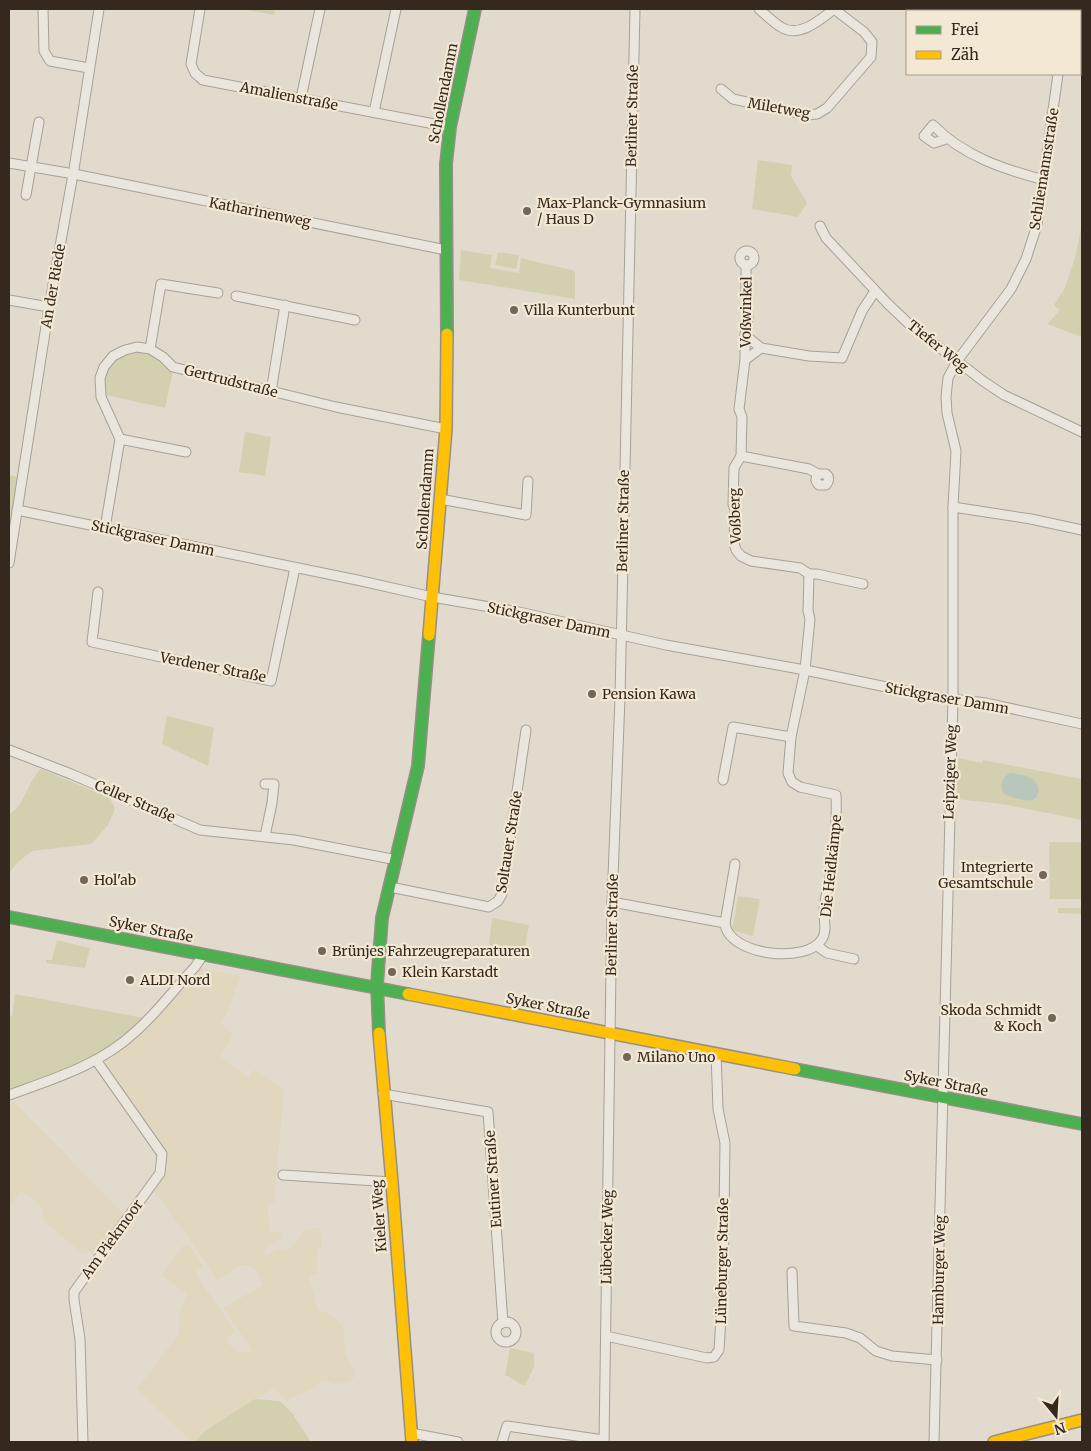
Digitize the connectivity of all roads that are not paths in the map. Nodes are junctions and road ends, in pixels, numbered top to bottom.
1 (44, 9) edge
2 (99, 9) edge
3 (200, 9) edge
4 (320, 9) edge
5 (396, 9) edge
6 (475, 9) edge
7 (635, 9) edge
8 (760, 9) edge
9 (834, 9) edge
10 (89, 68) junction
11 (1058, 75) edge
12 (721, 89) dead end
13 (301, 98) junction
14 (374, 112) junction
15 (38, 122) dead end
16 (450, 127) junction
17 (946, 139) dead end
18 (9, 163) edge
19 (32, 167) junction
20 (74, 174) junction
21 (1044, 180) junction
22 (26, 195) dead end
23 (820, 226) dead end
24 (446, 250) junction
25 (746, 265) dead end
26 (875, 291) junction
27 (218, 293) dead end
28 (236, 296) dead end
29 (9, 300) edge
30 (285, 305) junction
31 (49, 307) junction
32 (356, 320) dead end
33 (745, 335) junction
34 (761, 348) junction
35 (150, 349) junction
36 (745, 360) junction
37 (957, 361) junction
38 (271, 392) junction
39 (446, 429) junction
40 (1082, 432) edge
41 (120, 439) junction
42 (186, 452) dead end
43 (741, 456) junction
44 (818, 474) dead end
45 (528, 481) dead end
46 (440, 499) junction
47 (953, 507) junction
48 (17, 510) junction
49 (105, 528) junction
50 (1082, 530) edge
51 (9, 563) edge
52 (295, 568) junction
53 (809, 574) junction
54 (863, 584) dead end
55 (98, 592) dead end
56 (432, 598) junction
57 (621, 636) junction
58 (805, 670) junction
59 (953, 698) junction
60 (1082, 724) edge
61 (526, 730) dead end
62 (792, 737) junction
63 (9, 750) edge
64 (723, 780) dead end
65 (265, 784) dead end
66 (265, 836) junction
67 (397, 860) junction
68 (735, 864) dead end
69 (390, 887) junction
70 (612, 902) junction
71 (9, 917) edge
72 (725, 923) junction
73 (817, 946) junction
74 (203, 955) junction
75 (854, 958) dead end
76 (376, 988) junction
77 (609, 1032) junction
78 (716, 1053) junction
79 (96, 1060) junction
80 (383, 1094) junction
81 (9, 1095) edge
82 (943, 1097) junction
83 (1082, 1124) edge
84 (282, 1175) dead end
85 (392, 1182) junction
86 (792, 1272) dead end
87 (503, 1323) dead end
88 (606, 1336) junction
89 (937, 1360) junction
90 (1082, 1420) edge
91 (411, 1438) edge
92 (604, 1441) edge
93 (83, 1442) edge
94 (458, 1442) edge
95 (502, 1442) edge
96 (934, 1442) edge
97 (994, 1442) edge

1 - 10 street
2 - 10 street, An der Riede
3 - 13 street, Amalienstraße
4 - 13 street
5 - 14 street
6 - 16 street, Schollendamm
7 - 57 street, Berliner Straße
8 - 9 street
9 - 12 street, Miletweg
10 - 20 street, An der Riede
11 - 21 street, Schliemannstraße
13 - 14 street, Amalienstraße
14 - 16 street, Amalienstraße
15 - 19 street
16 - 24 street, Schollendamm
17 - 21 street
18 - 19 street, Katharinenweg
19 - 20 street, Katharinenweg
19 - 22 street
20 - 24 street, Katharinenweg
20 - 31 street, An der Riede
21 - 37 street, Schliemannstraße
23 - 26 street, Tiefer Weg
24 - 39 street, Schollendamm
25 - 33 street, Voßwinkel
26 - 34 street
26 - 37 street, Tiefer Weg
27 - 35 street
28 - 30 street
29 - 31 street
30 - 32 street
30 - 38 street
31 - 48 street, An der Riede
33 - 34 street
33 - 36 street, Voßwinkel
34 - 36 street
35 - 38 street, Gertrudstraße
35 - 41 street
36 - 43 street, Voßberg
37 - 40 street, Tiefer Weg
37 - 47 street, Leipziger Weg
38 - 39 street, Gertrudstraße
39 - 46 street, Schollendamm
41 - 42 street
41 - 49 street
43 - 44 street
43 - 53 street, Voßberg
45 - 46 street
46 - 56 street, Schollendamm
47 - 50 street
47 - 59 street, Leipziger Weg
48 - 49 street, Stickgraser Damm
48 - 51 street, An der Riede
49 - 52 street, Stickgraser Damm
52 - 55 street, Verdener Straße
52 - 56 street, Stickgraser Damm
53 - 54 street
53 - 58 street
56 - 57 street, Stickgraser Damm
56 - 67 street, Schollendamm
57 - 58 street, Stickgraser Damm
57 - 70 street, Berliner Straße
58 - 59 street, Stickgraser Damm
58 - 62 street, Die Heidkämpe
59 - 60 street, Stickgraser Damm
59 - 82 street, Leipziger Weg
61 - 69 street, Soltauer Straße
62 - 64 street
62 - 73 street, Die Heidkämpe
63 - 66 street, Celler Straße
65 - 66 street
66 - 67 street, Celler Straße
67 - 69 street, Schollendamm
68 - 72 street
69 - 76 street, Schollendamm
70 - 72 street
70 - 77 street, Berliner Straße
71 - 74 street, Syker Straße
72 - 73 street
73 - 75 street
74 - 76 street, Syker Straße
74 - 79 street
76 - 77 street, Syker Straße
76 - 80 street, Kieler Weg
77 - 78 street, Syker Straße
77 - 88 street, Lübecker Weg
78 - 82 street, Syker Straße
78 - 88 street, Lüneburger Straße
79 - 81 street
79 - 93 street, Am Piekmoor
80 - 85 street, Kieler Weg
80 - 87 street, Eutiner Straße
82 - 83 street, Syker Straße
82 - 89 street, Hamburger Weg
84 - 85 street
85 - 91 street, Kieler Weg
86 - 89 street
88 - 92 street, Lübecker Weg
89 - 96 street, Hamburger Weg
90 - 97 street
91 - 94 street
92 - 95 street

